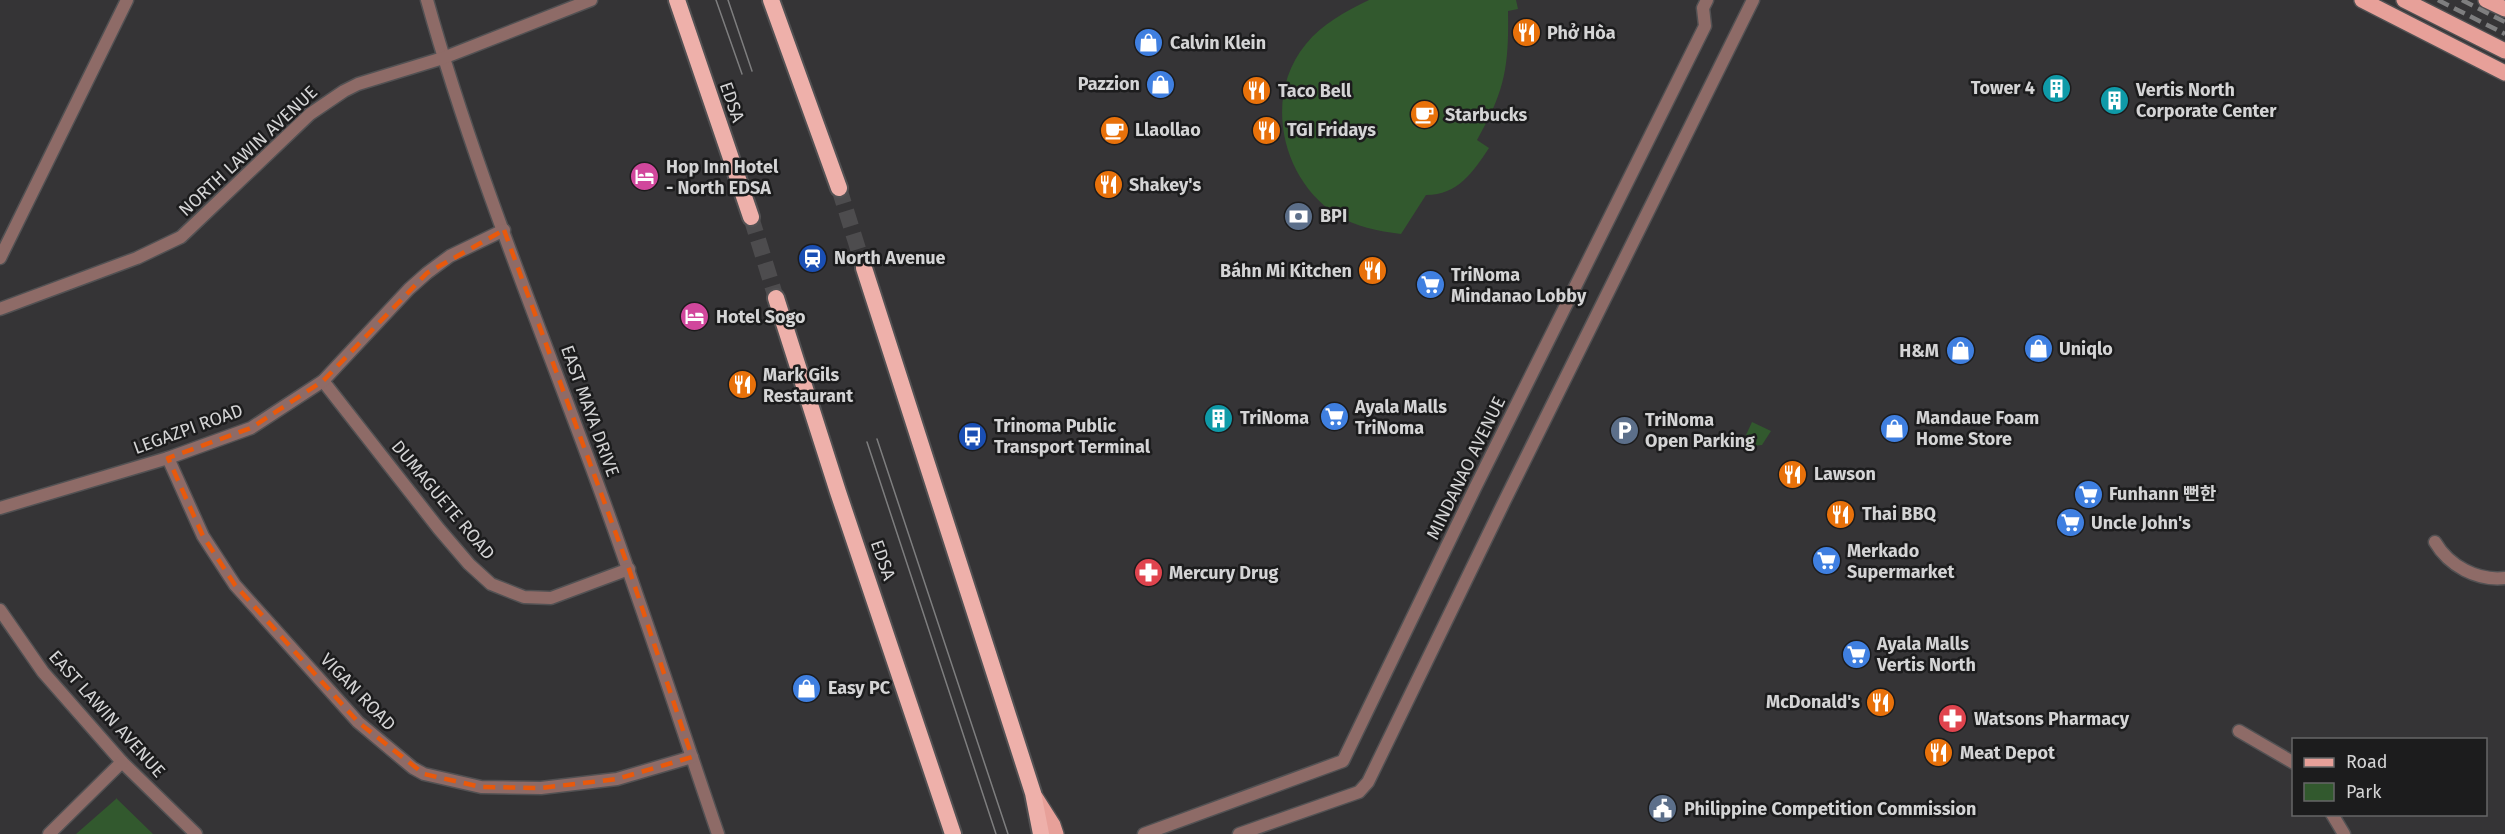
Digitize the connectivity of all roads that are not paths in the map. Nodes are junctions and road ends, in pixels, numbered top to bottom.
1 (127, 0) edge
2 (427, 0) edge
3 (591, 0) edge
4 (677, 0) edge
5 (771, 0) edge
6 (1707, 0) edge
7 (1754, 0) edge
8 (2404, 0) edge
9 (2486, 0) edge
10 (2366, 1) edge
11 (2505, 9) edge
12 (2433, 15) junction
13 (2392, 16) junction
14 (2505, 51) edge
15 (443, 58) junction
16 (2505, 73) edge
17 (839, 188) tunnel mouth
18 (751, 218) tunnel mouth
19 (504, 230) junction
20 (0, 258) edge
21 (864, 268) tunnel mouth
22 (776, 298) tunnel mouth
23 (0, 309) edge
24 (323, 381) junction
25 (168, 458) junction
26 (0, 508) edge
27 (2435, 542) dead end
28 (630, 569) junction
29 (2505, 578) edge
30 (0, 610) edge
31 (2240, 731) dead end
32 (692, 757) junction
33 (122, 762) junction
34 (2292, 762) edge
35 (1033, 793) junction
36 (2333, 816) edge
37 (49, 834) edge
38 (196, 834) edge
39 (718, 834) edge
40 (953, 834) edge
41 (1041, 834) edge
42 (1056, 834) edge
43 (1144, 834) edge
44 (1239, 834) edge
45 (2344, 834) edge

1 - 20 street
2 - 15 street, EAST MAYA DRIVE
3 - 15 street, NORTH LAWIN AVENUE
4 - 18 highway, EDSA
5 - 17 highway
6 - 43 street, MINDANAO AVENUE
7 - 44 street
8 - 12 main road
9 - 11 main road
10 - 13 main road
12 - 13 main road
12 - 14 main road
13 - 16 main road
15 - 19 street, EAST MAYA DRIVE
15 - 23 street, NORTH LAWIN AVENUE
19 - 24 street, LEGAZPI ROAD
19 - 28 street, EAST MAYA DRIVE
21 - 35 highway
22 - 40 highway, EDSA
24 - 25 street, LEGAZPI ROAD
24 - 28 street, DUMAGUETE ROAD
25 - 26 street, LEGAZPI ROAD
25 - 32 street, VIGAN ROAD
27 - 29 street
28 - 32 street, EAST MAYA DRIVE
30 - 33 street, EAST LAWIN AVENUE
31 - 34 street
32 - 39 street, EAST MAYA DRIVE
33 - 37 street
33 - 38 street, EAST LAWIN AVENUE
35 - 41 highway
35 - 42 main road
36 - 45 street

